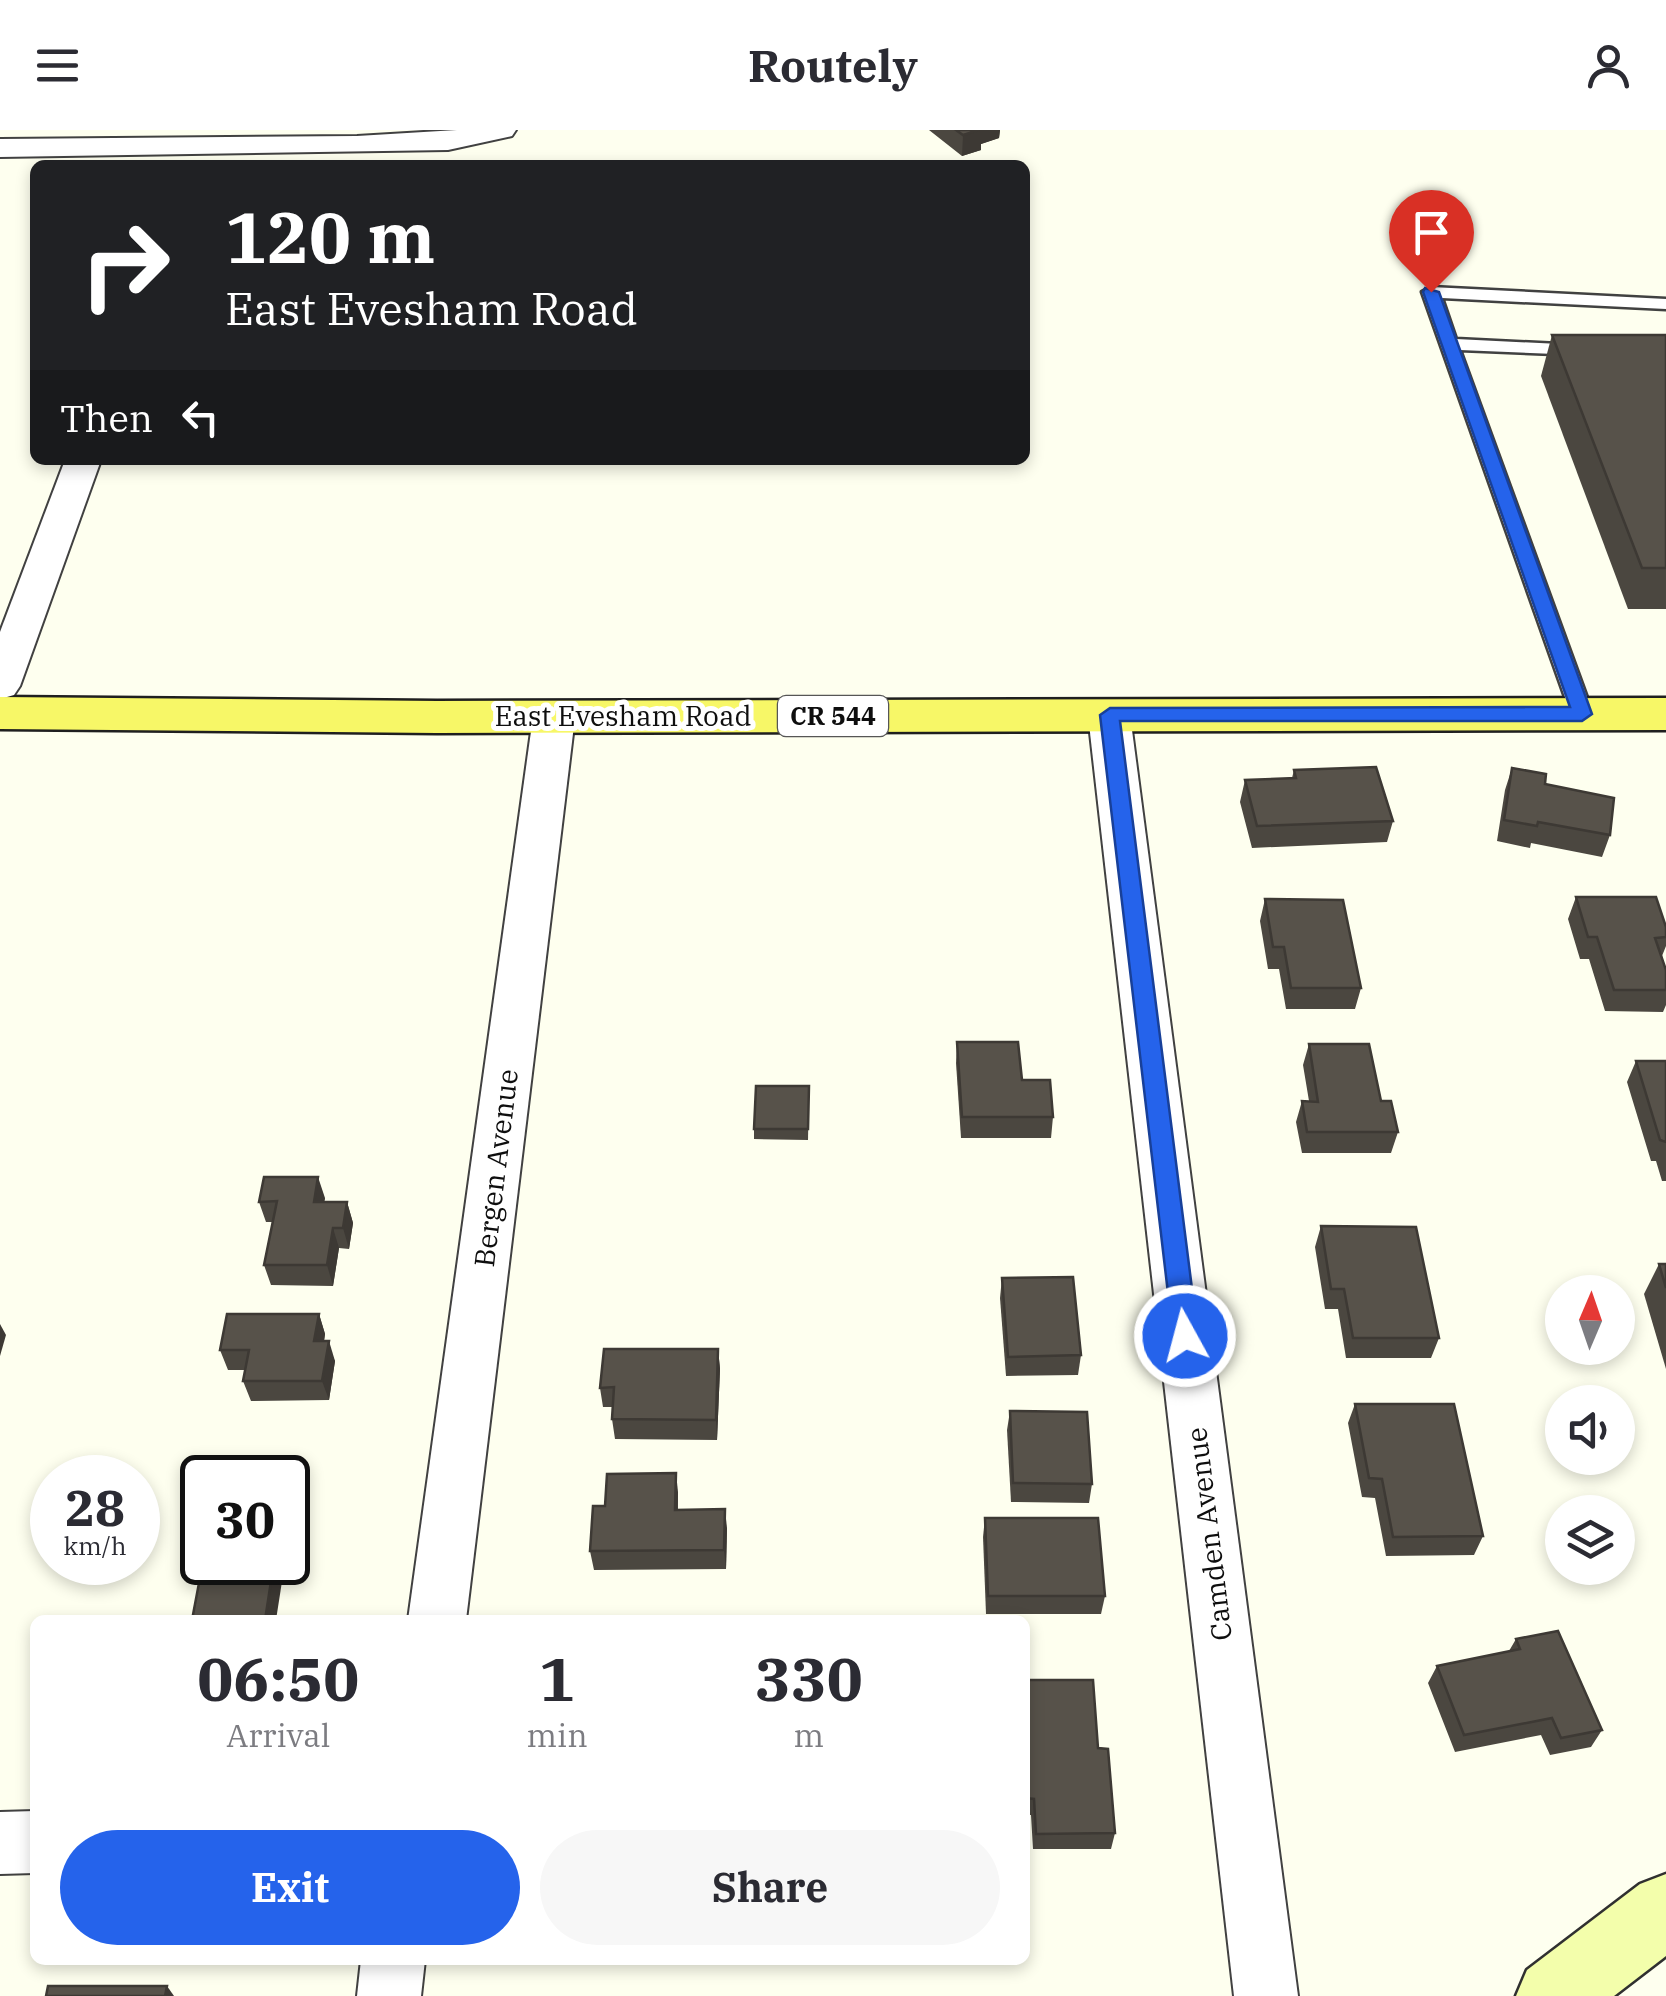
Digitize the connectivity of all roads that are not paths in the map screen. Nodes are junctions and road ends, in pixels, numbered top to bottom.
1 (501, 130) edge
2 (198, 147) edge
3 (0, 148) edge
4 (1666, 304) edge
5 (1449, 344) junction
6 (1607, 351) edge
7 (81, 465) edge
8 (0, 686) edge
9 (0, 713) edge
10 (1582, 714) junction
11 (1666, 714) edge
12 (1110, 715) junction
13 (554, 716) junction
14 (438, 1615) edge
15 (30, 1842) edge
16 (0, 1843) edge
17 (1666, 1910) edge
18 (392, 1965) edge
19 (389, 1996) edge
20 (1266, 1996) edge
21 (1553, 1996) edge

1 - 2 street
2 - 3 street
4 - 5 lane
5 - 6 lane
5 - 10 lane
7 - 8 street
9 - 13 main road, East Evesham Road / CR 544
10 - 11 main road, East Evesham Road / CR 544
10 - 12 main road, East Evesham Road / CR 544
12 - 13 main road, East Evesham Road / CR 544
12 - 20 street, Camden Avenue
13 - 14 street, Bergen Avenue
15 - 16 street
17 - 21 main road
18 - 19 street

